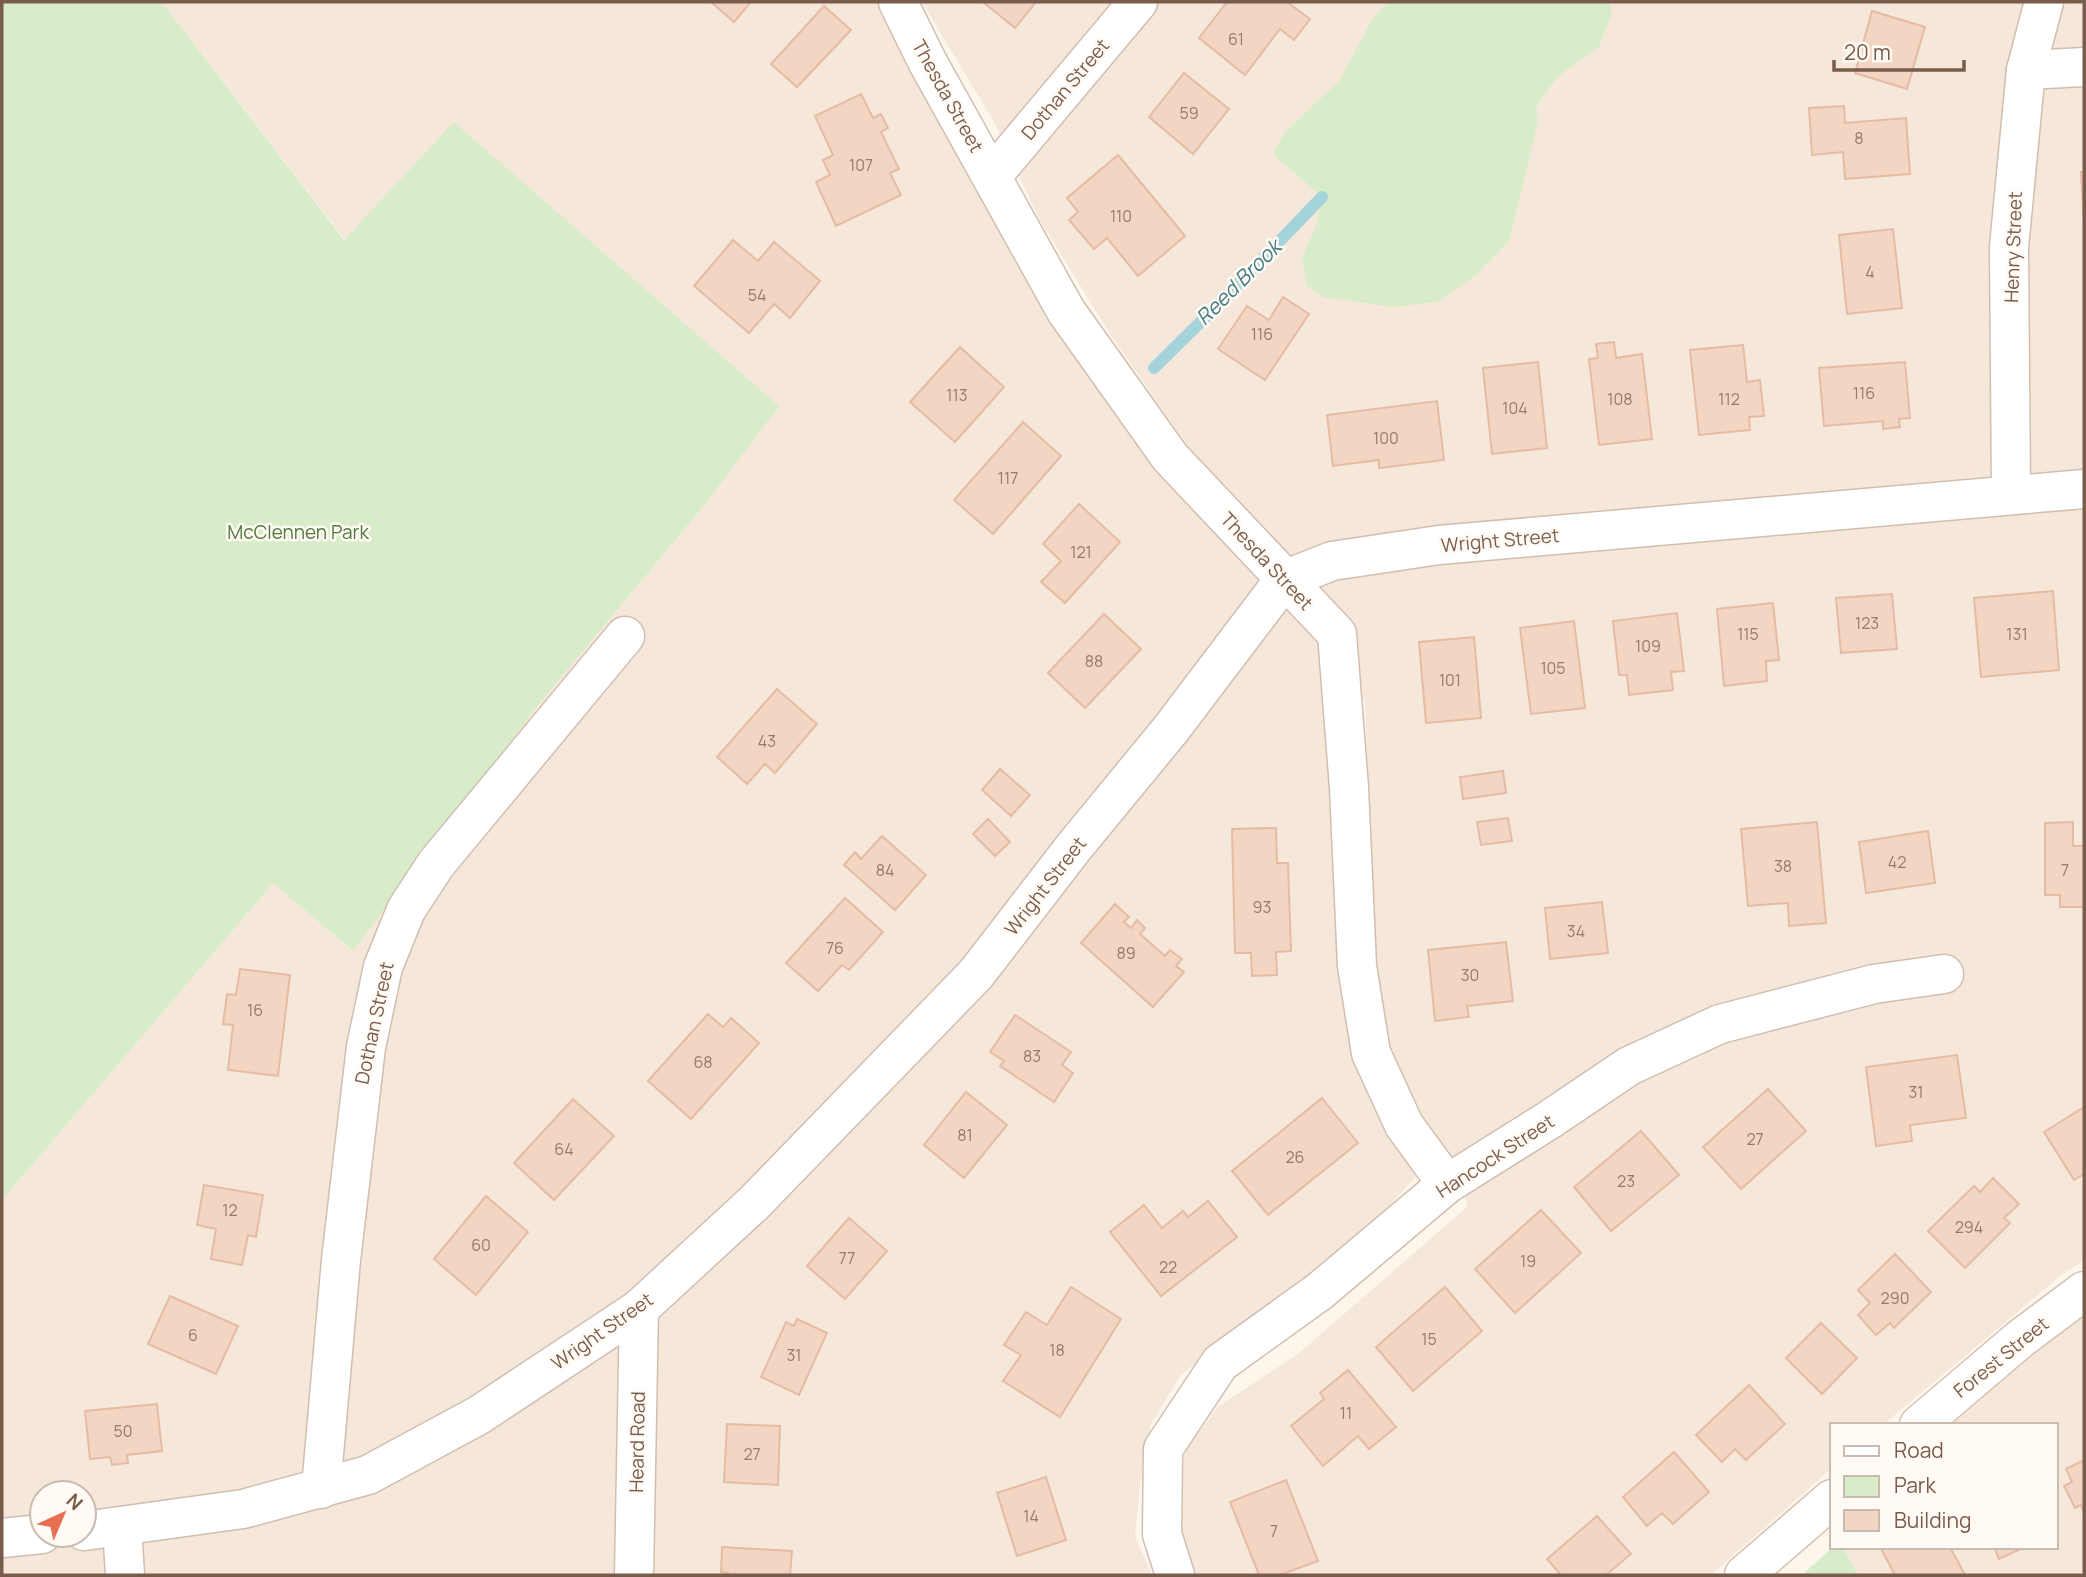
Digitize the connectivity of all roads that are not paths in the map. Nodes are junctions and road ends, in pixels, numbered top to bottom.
1 (898, 2) edge
2 (1138, 2) edge
3 (2044, 2) edge
4 (2084, 67) edge
5 (2026, 70) junction
6 (992, 176) junction
7 (2084, 489) edge
8 (2011, 495) junction
9 (1284, 580) junction
10 (625, 636) dead end
11 (1944, 974) dead end
12 (1447, 1184) junction
13 (2084, 1291) edge
14 (639, 1308) junction
15 (1921, 1423) edge
16 (321, 1489) junction
17 (1830, 1501) edge
18 (122, 1527) junction
19 (98, 1530) edge
20 (28, 1535) edge
21 (2, 1538) edge
22 (125, 1575) edge
23 (634, 1575) edge
24 (1174, 1575) edge
25 (1744, 1575) edge

1 - 6 street, Thesda Street
2 - 6 street, Dothan Street
3 - 5 street, Henry Street
4 - 5 street
5 - 8 street, Henry Street
6 - 9 street, Thesda Street
7 - 8 street, Wright Street
8 - 9 street, Wright Street
9 - 12 street, Thesda Street
9 - 14 street, Wright Street
10 - 16 street, Dothan Street
11 - 12 street, Hancock Street
12 - 24 street, Hancock Street
13 - 15 street, Forest Street
14 - 16 street, Wright Street
14 - 23 street, Heard Road
16 - 18 street, Wright Street
17 - 25 street
18 - 19 street, Wright Street
18 - 22 street
20 - 21 street

